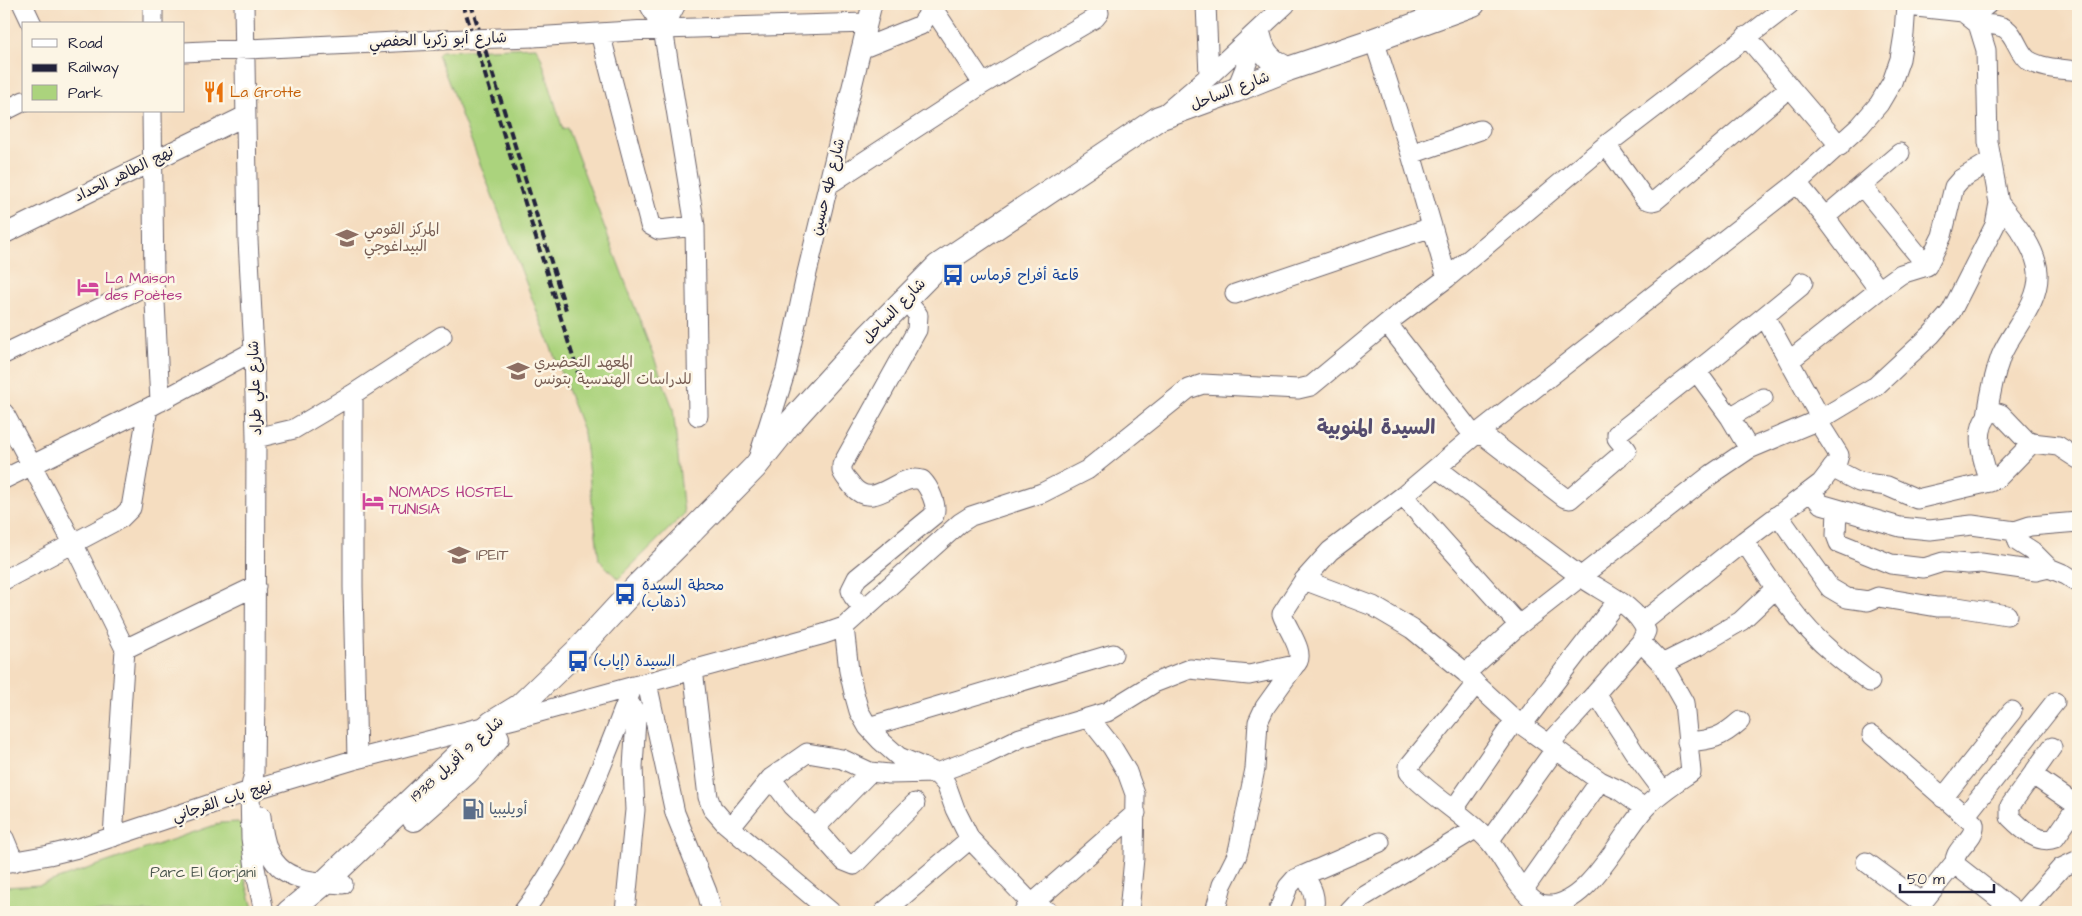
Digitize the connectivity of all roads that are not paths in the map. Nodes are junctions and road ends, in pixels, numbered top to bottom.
1 (153, 4) edge
2 (244, 4) edge
3 (649, 4) edge
4 (676, 4) edge
5 (872, 4) edge
6 (930, 4) edge
7 (1097, 4) edge
8 (1206, 4) edge
9 (1286, 4) edge
10 (1474, 4) edge
11 (1988, 4) edge
12 (22, 5) edge
13 (1787, 5) edge
14 (1906, 5) edge
15 (1975, 20) junction
16 (31, 22) edge
17 (153, 22) edge
18 (867, 23) junction
19 (664, 29) junction
20 (1261, 30) junction
21 (600, 33) junction
22 (1746, 36) junction
23 (1374, 40) junction
24 (245, 49) junction
25 (861, 49) junction
26 (185, 52) edge
27 (1288, 69) junction
28 (2078, 71) edge
29 (1209, 76) junction
30 (983, 84) junction
31 (1790, 87) junction
32 (1236, 90) junction
33 (22, 102) edge
34 (4, 111) edge
35 (152, 112) edge
36 (246, 116) junction
37 (1159, 118) junction
38 (1480, 130) dead end
39 (1606, 145) junction
40 (1840, 146) junction
41 (1900, 153) dead end
42 (1411, 154) junction
43 (151, 160) junction
44 (1991, 161) junction
45 (1797, 183) junction
46 (828, 185) junction
47 (1862, 186) junction
48 (1999, 203) junction
49 (1825, 216) junction
50 (695, 226) junction
51 (1432, 227) junction
52 (4, 234) edge
53 (1927, 266) junction
54 (1447, 278) junction
55 (154, 282) junction
56 (1803, 282) dead end
57 (1879, 290) junction
58 (1235, 294) dead end
59 (904, 298) junction
60 (1765, 317) junction
61 (1388, 323) junction
62 (442, 336) dead end
63 (254, 351) junction
64 (4, 354) edge
65 (1789, 361) junction
66 (786, 370) junction
67 (1697, 372) junction
68 (353, 394) junction
69 (1763, 398) dead end
70 (154, 405) junction
71 (4, 413) edge
72 (698, 416) dead end
73 (1987, 416) junction
74 (1730, 417) junction
75 (1819, 420) junction
76 (790, 423) junction
77 (1477, 434) junction
78 (256, 438) junction
79 (2032, 443) junction
80 (1749, 449) junction
81 (2078, 459) edge
82 (30, 466) junction
83 (755, 467) junction
84 (1437, 468) junction
85 (1832, 468) junction
86 (4, 479) edge
87 (1990, 482) junction
88 (1810, 492) junction
89 (1403, 496) junction
90 (1837, 509) junction
91 (1778, 515) junction
92 (2078, 522) edge
93 (2015, 531) junction
94 (1744, 541) junction
95 (73, 543) junction
96 (2049, 568) junction
97 (1580, 576) junction
98 (4, 580) edge
99 (1304, 580) junction
100 (2077, 582) dead end
101 (256, 586) junction
102 (1776, 588) junction
103 (1618, 600) junction
104 (863, 609) junction
105 (2007, 615) dead end
106 (1643, 622) junction
107 (1519, 625) junction
108 (844, 627) junction
109 (1641, 642) junction
110 (125, 649) junction
111 (1113, 654) dead end
112 (1662, 664) junction
113 (1295, 665) junction
114 (693, 670) junction
115 (1471, 679) junction
116 (1870, 682) dead end
117 (636, 689) junction
118 (1596, 693) junction
119 (2055, 702) dead end
120 (2012, 710) dead end
121 (508, 716) junction
122 (1089, 718) junction
123 (1740, 721) dead end
124 (1518, 722) junction
125 (868, 726) junction
126 (1872, 735) dead end
127 (441, 738) junction
128 (1687, 742) junction
129 (1552, 746) junction
130 (2052, 747) dead end
131 (357, 759) junction
132 (460, 766) junction
133 (870, 772) junction
134 (936, 772) junction
135 (2033, 775) junction
136 (771, 778) junction
137 (1600, 781) junction
138 (254, 784) junction
139 (1663, 791) junction
140 (1943, 798) junction
141 (915, 803) dead end
142 (2078, 806) edge
143 (1644, 808) junction
144 (1454, 810) junction
145 (1136, 812) junction
146 (1966, 815) junction
147 (730, 827) junction
148 (814, 828) junction
149 (1475, 829) junction
150 (113, 837) junction
151 (4, 838) edge
152 (970, 839) junction
153 (1489, 841) junction
154 (1380, 842) dead end
155 (2078, 860) edge
156 (9, 862) edge
157 (1866, 862) dead end
158 (1954, 862) junction
159 (1304, 875) junction
160 (333, 883) junction
161 (1524, 889) junction
162 (1919, 908) edge
163 (1035, 910) edge
164 (264, 912) edge
165 (289, 912) edge
166 (312, 912) edge
167 (523, 912) edge
168 (625, 912) edge
169 (712, 912) edge
170 (831, 912) edge
171 (884, 912) edge
172 (1129, 912) edge
173 (1215, 912) edge
174 (1278, 912) edge
175 (1313, 912) edge
176 (1349, 912) edge
177 (2016, 912) edge
178 (2022, 912) edge

1 - 17 street
2 - 24 street, شارع علي طراد
3 - 19 street
4 - 19 street
5 - 18 street, شارع طه حسين
6 - 25 street
6 - 30 street
7 - 30 street
8 - 29 street
9 - 20 street
10 - 23 main road, شارع الساحل
11 - 15 street
12 - 16 street
13 - 22 street
14 - 15 street
14 - 40 street
15 - 28 street
15 - 44 street
18 - 19 street, شارع أبو زكريا الحفصي
18 - 25 street, شارع طه حسين
19 - 21 street, شارع أبو زكريا الحفصي
19 - 50 street
20 - 27 main road
20 - 29 street
20 - 32 street
21 - 24 street, شارع أبو زكريا الحفصي, bridge
21 - 50 street
22 - 31 street
22 - 39 street
23 - 27 main road, شارع الساحل
23 - 42 street
24 - 26 street, شارع أبو زكريا الحفصي
24 - 36 street, شارع علي طراد
25 - 46 street, شارع طه حسين
27 - 32 main road, شارع الساحل
29 - 37 street
30 - 46 street
31 - 39 street
31 - 40 street
32 - 37 main road, شارع الساحل
33 - 34 street
35 - 43 street
36 - 43 street, نهج الطاهر الحداد
36 - 63 street, شارع علي طراد
37 - 59 main road, شارع الساحل
38 - 42 street
39 - 54 street
40 - 45 street
41 - 47 street
42 - 51 street
43 - 52 street, نهج الطاهر الحداد
43 - 55 street
44 - 48 street
44 - 53 street
45 - 49 street
45 - 77 street
46 - 66 street, شارع طه حسين
47 - 49 street
47 - 53 street
48 - 73 street
48 - 75 street
49 - 57 street
50 - 72 street
51 - 54 street
51 - 58 street
53 - 57 street
54 - 61 street
55 - 64 street
55 - 70 street
56 - 60 street
57 - 65 street
59 - 76 main road, شارع الساحل
59 - 104 street
60 - 65 street
60 - 67 street
61 - 77 street
61 - 104 street
62 - 68 street
63 - 70 street
63 - 78 street, شارع علي طراد
65 - 75 street
66 - 76 street
66 - 83 street
67 - 74 street
67 - 77 street
68 - 78 street
68 - 131 street
69 - 74 street
70 - 82 street
70 - 95 street
71 - 82 street
73 - 79 street
73 - 87 street
74 - 80 street
75 - 80 street
75 - 85 street
76 - 83 main road, شارع الساحل
77 - 84 street
78 - 101 street, شارع علي طراد
79 - 81 street
79 - 87 street
80 - 97 street
82 - 86 street
82 - 95 street
83 - 121 main road, شارع الساحل, bridge
84 - 89 street
84 - 97 street
85 - 87 street
85 - 88 street
88 - 90 street
88 - 91 street
89 - 99 street
89 - 107 street
90 - 93 street
90 - 96 street
91 - 94 street
91 - 105 street
92 - 93 street
93 - 96 street
94 - 102 street
94 - 106 street
95 - 98 street
95 - 110 street
96 - 100 street
97 - 103 street
97 - 107 street
99 - 113 street
99 - 115 street
101 - 110 street
101 - 138 street, شارع علي طراد
102 - 112 street
102 - 116 street
103 - 106 street
103 - 124 street
104 - 108 street
106 - 109 street
107 - 115 street
108 - 114 street, نهج باب القرجاني
108 - 125 street
109 - 112 street
109 - 118 street
110 - 150 street
111 - 125 street
112 - 128 street
113 - 122 street
113 - 173 street
114 - 117 street, نهج باب القرجاني
114 - 147 street
115 - 124 street
115 - 144 street
117 - 121 street, نهج باب القرجاني
117 - 167 street
117 - 168 street
117 - 169 street
118 - 129 street
118 - 139 street
119 - 146 street
120 - 140 street
121 - 127 street, نهج باب القرجاني
121 - 132 main road, شارع 9 أفريل 1938
122 - 134 street
122 - 145 street
123 - 128 street
124 - 129 street
124 - 144 street
125 - 134 street
126 - 140 street
127 - 131 street, نهج باب القرجاني
127 - 132 street
128 - 139 street
129 - 137 street
129 - 153 street
130 - 135 street
131 - 138 street, نهج باب القرجاني
132 - 160 main road, شارع 9 أفريل 1938
133 - 134 street
133 - 136 street
133 - 148 street
134 - 152 street
135 - 142 street
135 - 142 street
136 - 147 street
136 - 148 street
137 - 143 street
137 - 161 street
138 - 150 street, نهج باب القرجاني
138 - 160 street, شارع علي طراد
138 - 164 street, شارع علي طراد
139 - 143 street
140 - 146 street
141 - 148 street
143 - 161 street
144 - 149 street
145 - 163 street
145 - 172 street
146 - 158 street
147 - 170 street
149 - 153 street
149 - 176 street
150 - 156 street, نهج باب القرجاني
151 - 156 street
152 - 163 street
152 - 171 street
153 - 161 street
154 - 159 street
155 - 178 street
157 - 162 street
158 - 162 street
158 - 177 street
159 - 174 street
159 - 175 street
160 - 165 main road, شارع 9 أفريل 1938
160 - 166 main road, شارع 9 أفريل 1938

